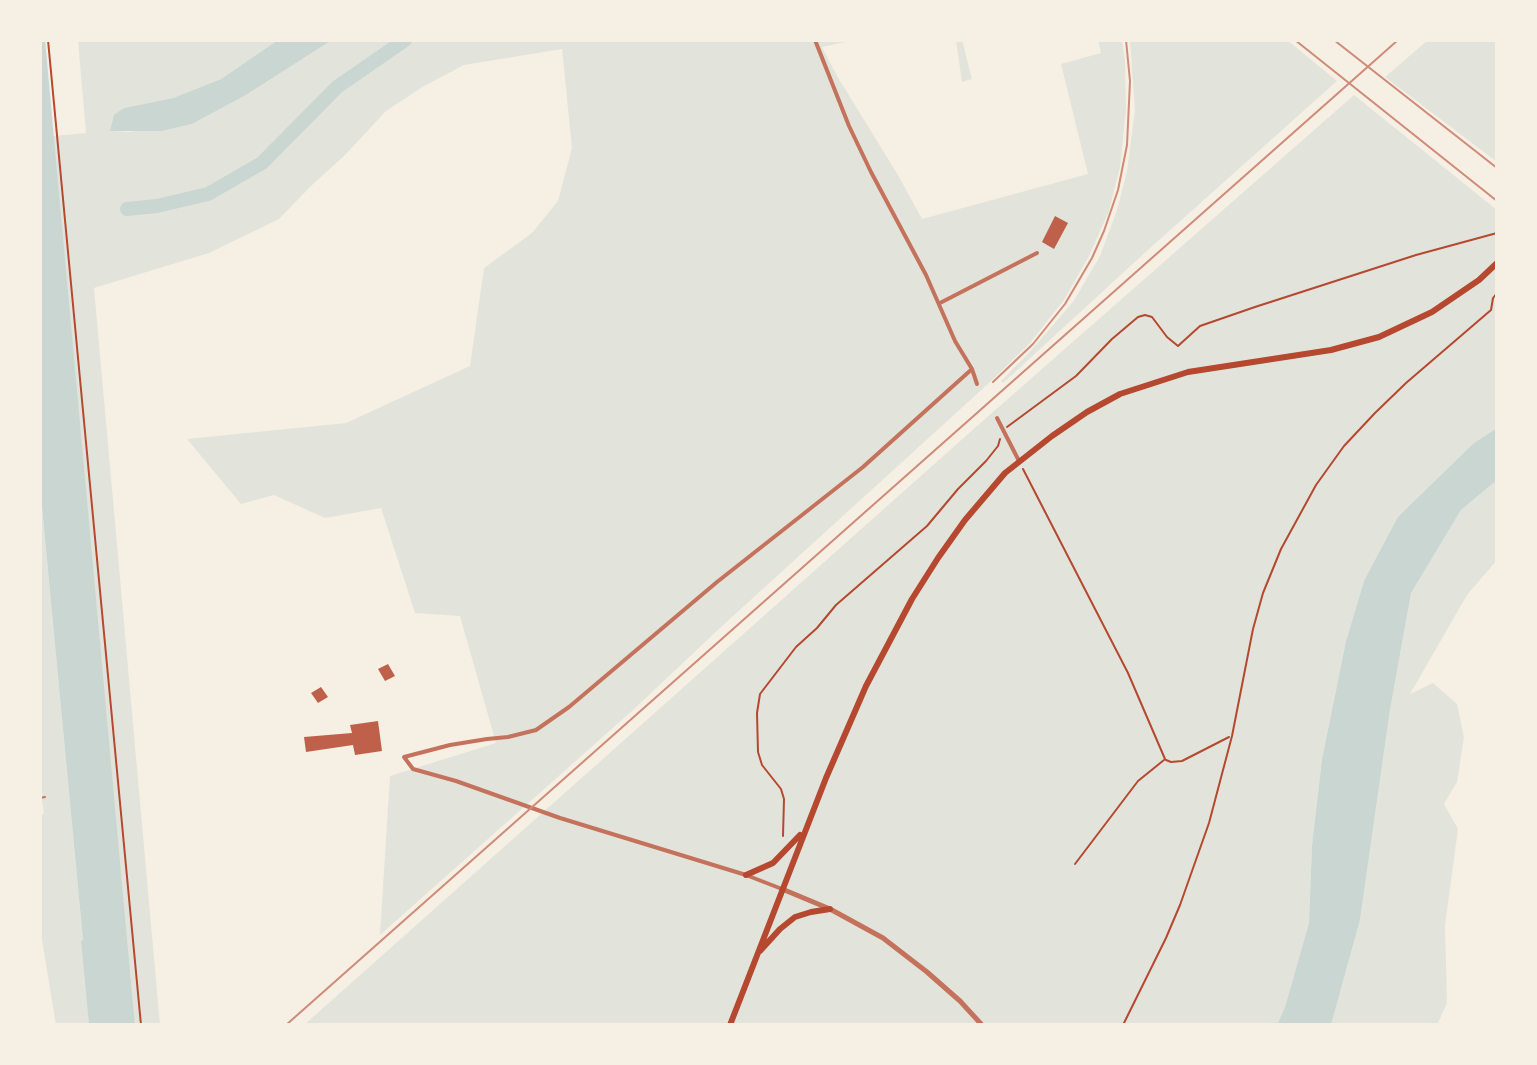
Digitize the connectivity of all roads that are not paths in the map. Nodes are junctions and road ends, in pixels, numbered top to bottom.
1 (815, 40) edge
2 (1037, 253) dead end
3 (1497, 263) edge
4 (940, 303) junction
5 (972, 369) junction
6 (977, 384) dead end
7 (997, 418) dead end
8 (1019, 461) junction
9 (45, 797) dead end
10 (40, 798) edge
11 (805, 830) junction
12 (746, 875) junction
13 (782, 889) junction
14 (830, 909) junction
15 (757, 954) junction
16 (730, 1025) edge
17 (982, 1025) edge

1 - 4 street
2 - 4 street
3 - 8 main road
4 - 5 street
5 - 6 street
5 - 12 street
7 - 8 street
8 - 11 main road
9 - 10 lane
11 - 12 main road
11 - 13 main road
12 - 13 street
13 - 14 street
13 - 15 main road
14 - 15 main road
14 - 17 street
15 - 16 main road

